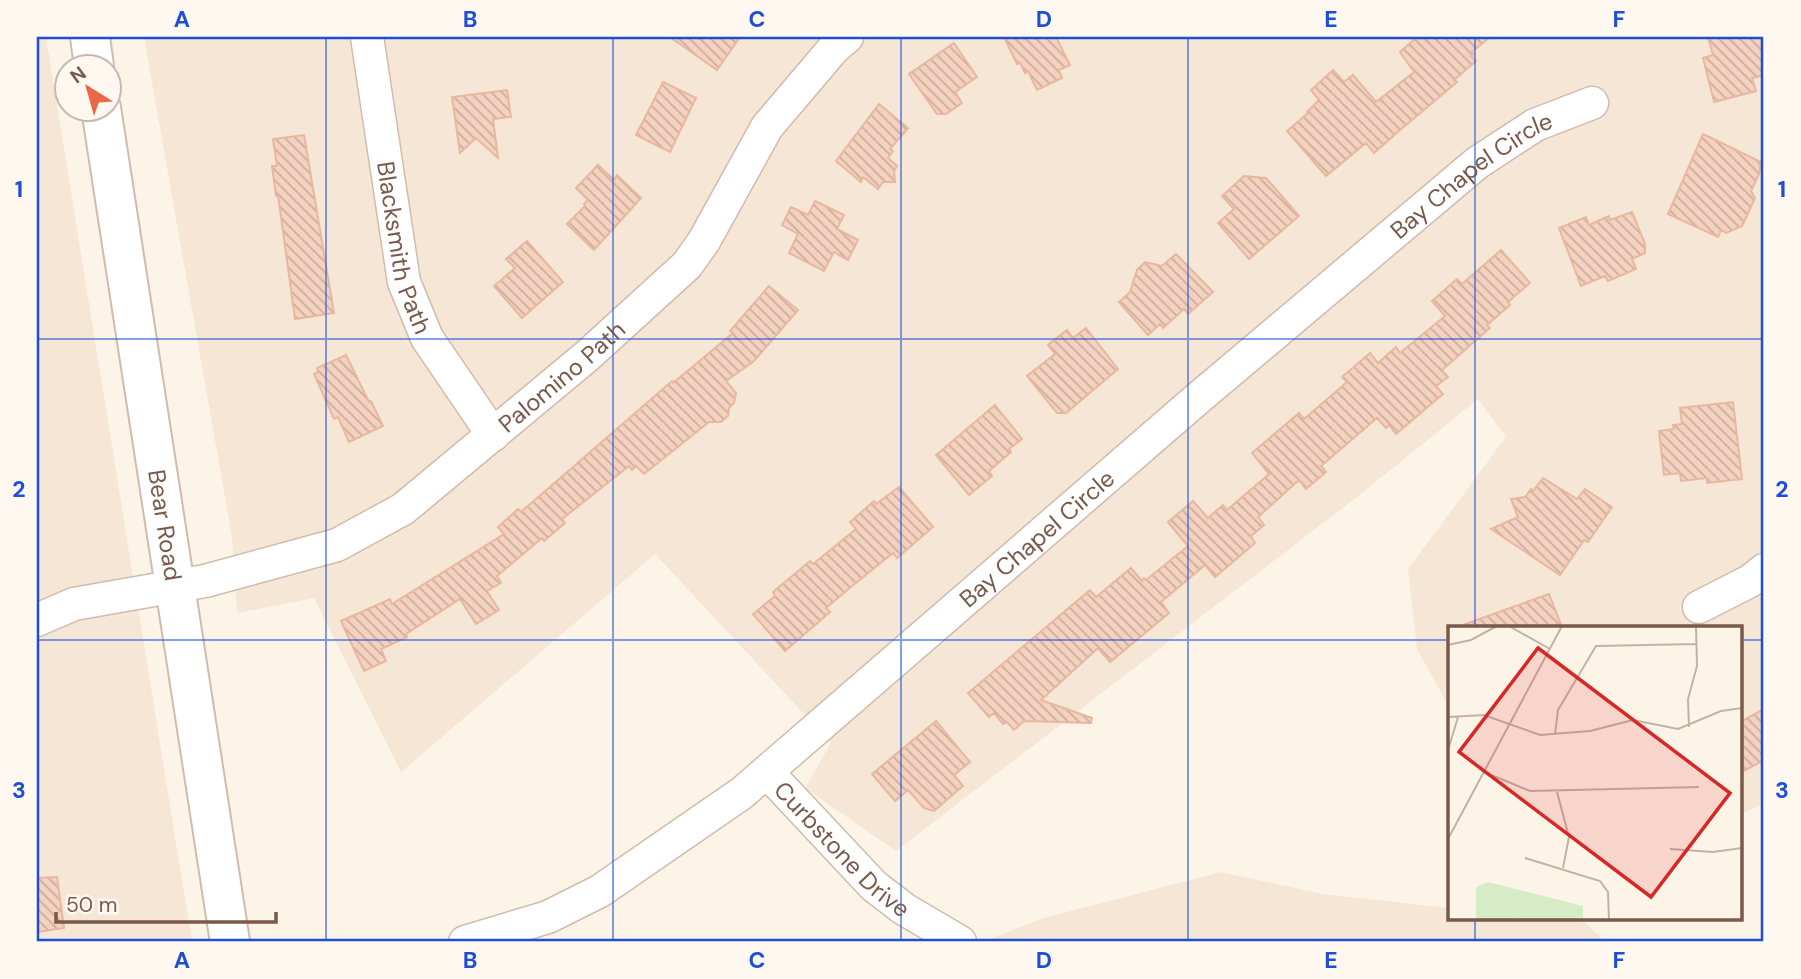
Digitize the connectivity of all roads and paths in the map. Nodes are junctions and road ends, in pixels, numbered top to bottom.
1 (367, 37) edge
2 (847, 37) edge
3 (1592, 103) dead end
4 (102, 122) edge
5 (493, 435) junction
6 (1764, 570) edge
7 (174, 587) junction
8 (1699, 607) dead end
9 (37, 620) edge
10 (766, 772) junction
11 (230, 942) edge
12 (465, 942) edge
13 (960, 942) edge

1 - 5 street, Blacksmith Path
2 - 5 street, Palomino Path
3 - 10 street, Bay Chapel Circle
4 - 7 street, Bear Road
5 - 7 street, Palomino Path
6 - 8 street
7 - 9 street, Palomino Path
7 - 11 street, Bear Road
10 - 12 street, Bay Chapel Circle
10 - 13 street, Curbstone Drive

